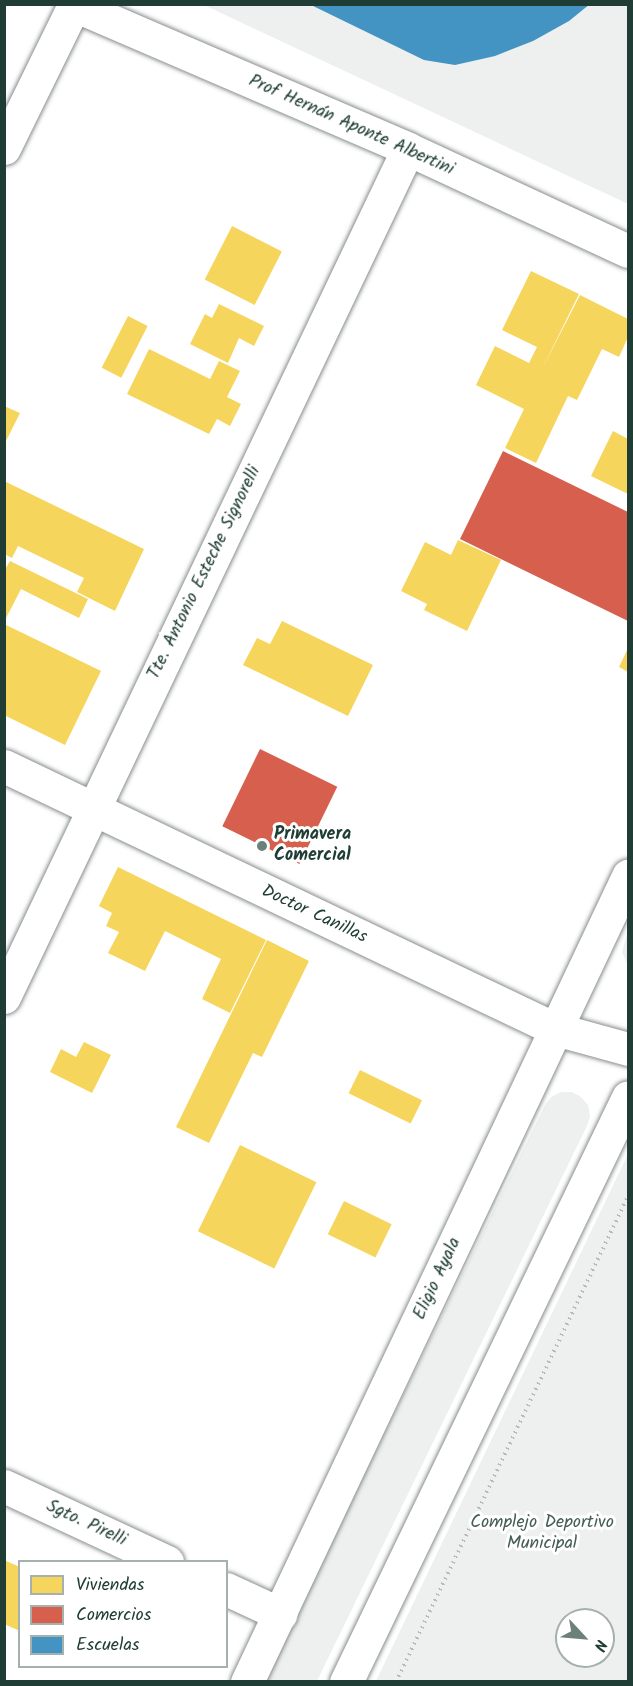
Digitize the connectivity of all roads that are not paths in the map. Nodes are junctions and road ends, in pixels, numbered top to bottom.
1 (73, 5) edge
2 (4, 148) edge
3 (408, 149) junction
4 (628, 251) edge
5 (4, 766) edge
6 (92, 810) junction
7 (628, 876) edge
8 (4, 997) edge
9 (555, 1029) junction
10 (628, 1049) edge
11 (628, 1096) edge
12 (4, 1486) edge
13 (163, 1560) edge
14 (228, 1590) edge
15 (280, 1614) junction
16 (247, 1682) edge
17 (346, 1682) edge

1 - 2 street
1 - 3 street, Prof Hernán Aponte Albertini
3 - 4 street, Prof Hernán Aponte Albertini
3 - 6 street, Tte. Antonio Esteche Signorelli
5 - 6 street, Doctor Canillas
6 - 8 street, Tte. Antonio Esteche Signorelli
6 - 9 street, Doctor Canillas
7 - 9 street, Eligio Ayala
9 - 10 street, Doctor Canillas
9 - 15 street, Eligio Ayala
11 - 17 street
12 - 13 street, Sgto. Pirelli
14 - 15 street
15 - 16 street, Eligio Ayala

